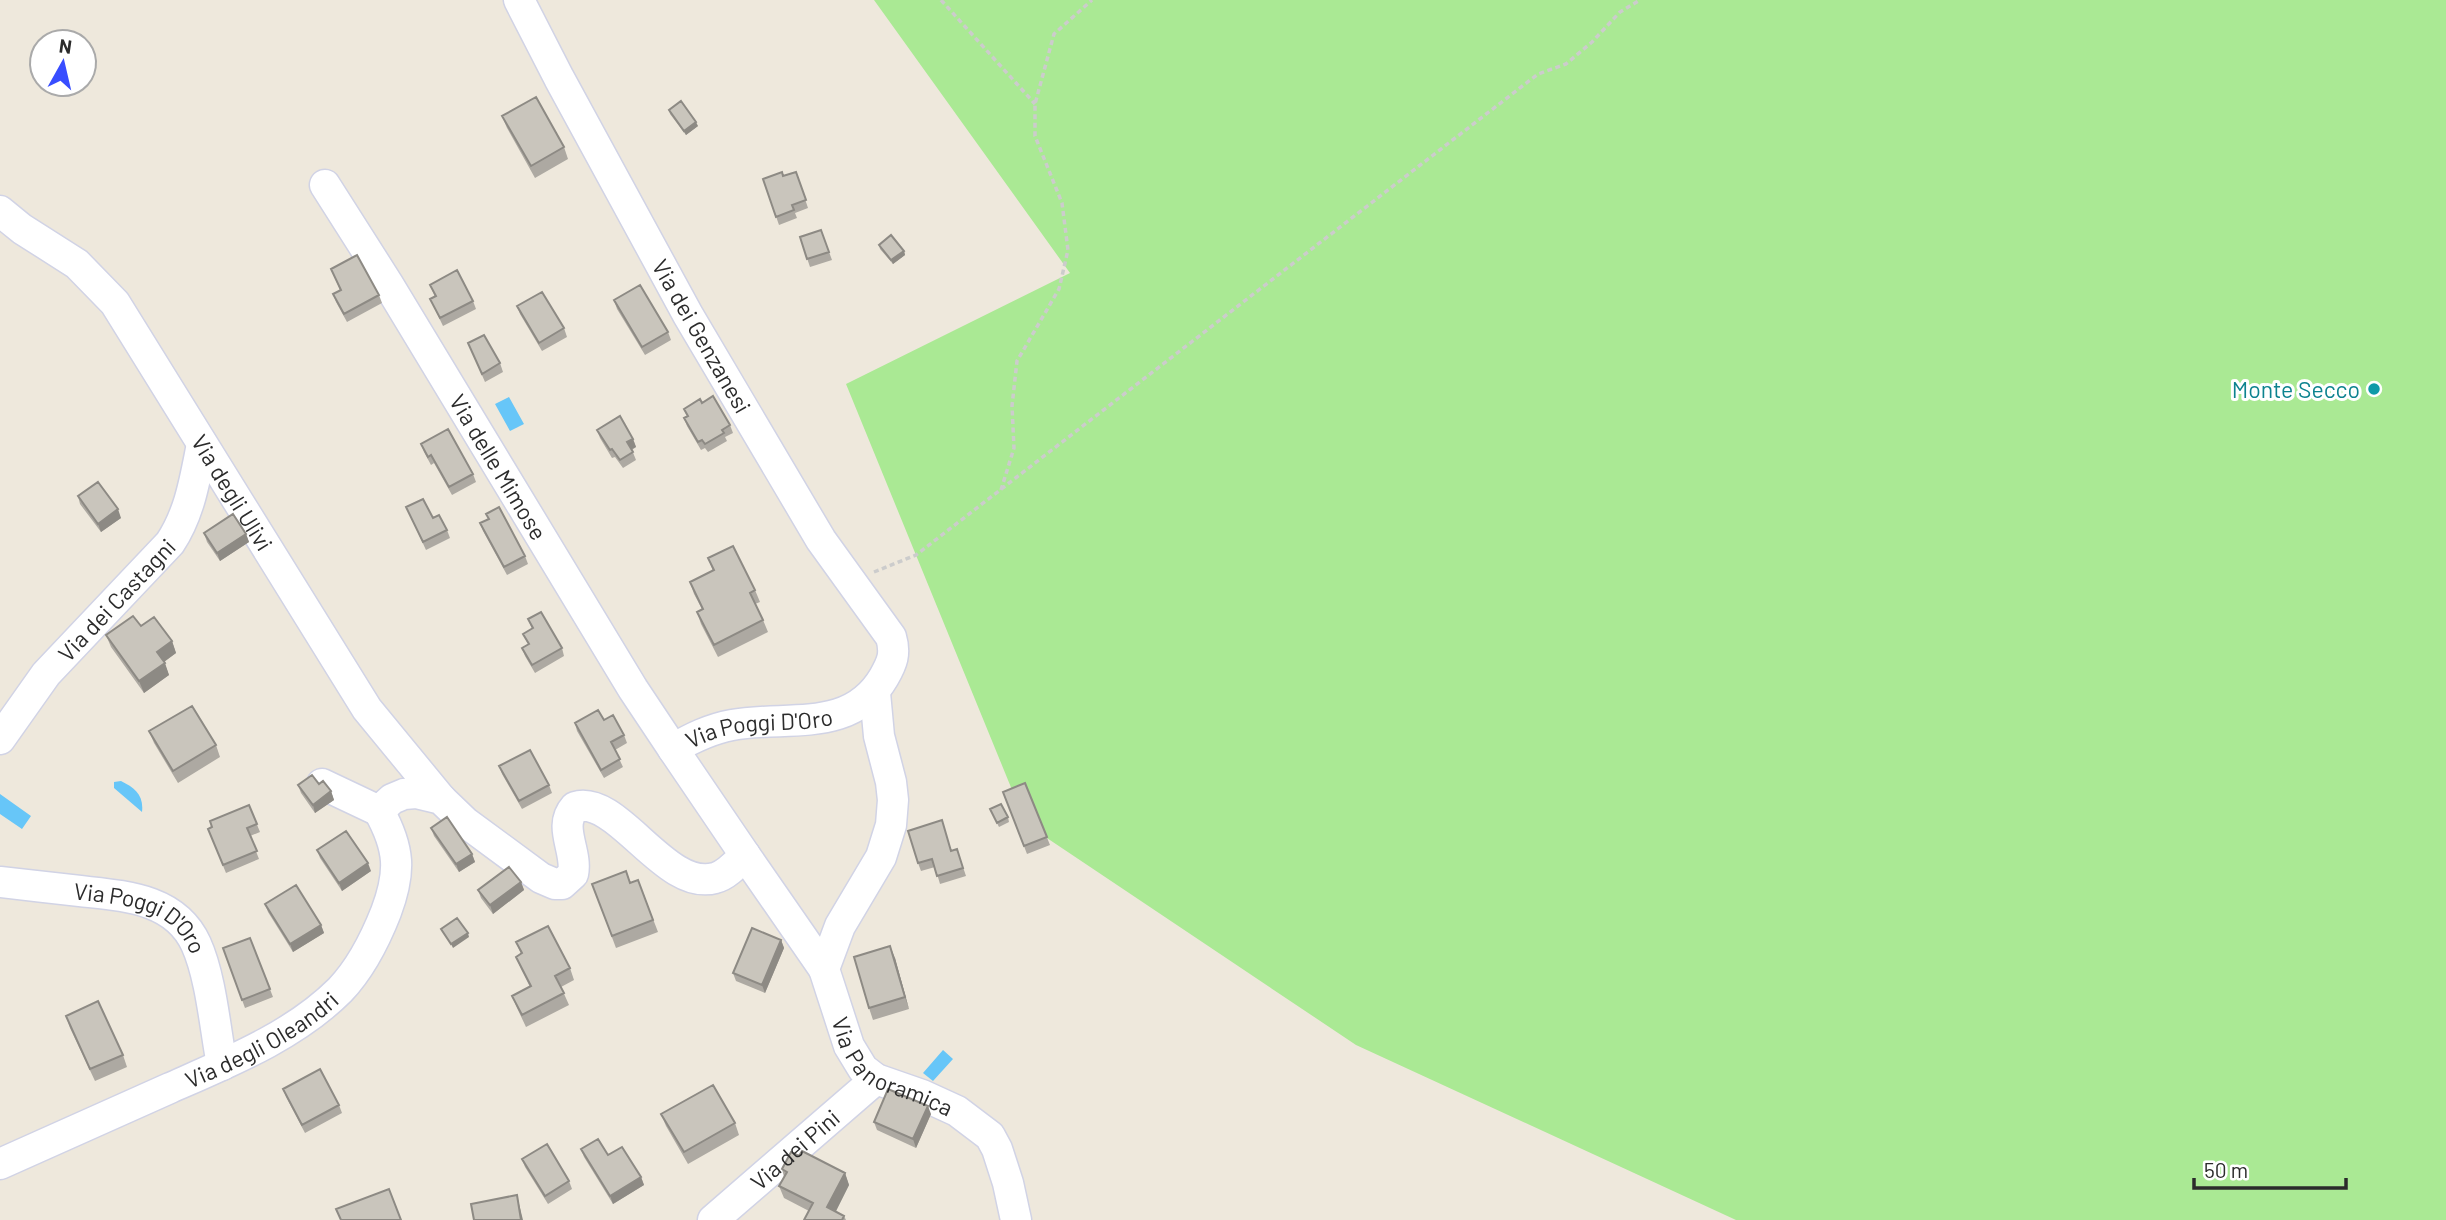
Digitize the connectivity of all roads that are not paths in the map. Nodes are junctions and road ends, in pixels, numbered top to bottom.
1 (519, 0) edge
2 (325, 185) dead end
3 (0, 211) edge
4 (202, 444) junction
5 (893, 662) joint
6 (875, 693) junction
7 (0, 739) edge
8 (673, 749) junction
9 (322, 784) edge
10 (440, 799) junction
11 (379, 811) junction
12 (745, 855) junction
13 (0, 882) edge
14 (824, 969) junction
15 (222, 1065) junction
16 (876, 1079) junction
17 (0, 1164) edge
18 (713, 1220) edge
19 (1016, 1220) edge

1 - 5 street, Via dei Genzanesi
2 - 8 street, Via delle Mimose
3 - 4 street, Via degli Ulivi
4 - 7 street, Via dei Castagni
4 - 10 street, Via degli Ulivi
5 - 6 street, Via Poggi D'Oro
6 - 8 street, Via Poggi D'Oro
6 - 14 street
8 - 12 street, Via Poggi D'Oro
9 - 11 street
10 - 11 street
10 - 12 street
11 - 15 street, Via degli Oleandri
12 - 14 street, Via Poggi D'Oro
13 - 15 street, Via Poggi D'Oro
14 - 16 street, Via Panoramica
15 - 17 street, Via degli Oleandri
16 - 18 street, Via dei Pini
16 - 19 street, Via Panoramica

